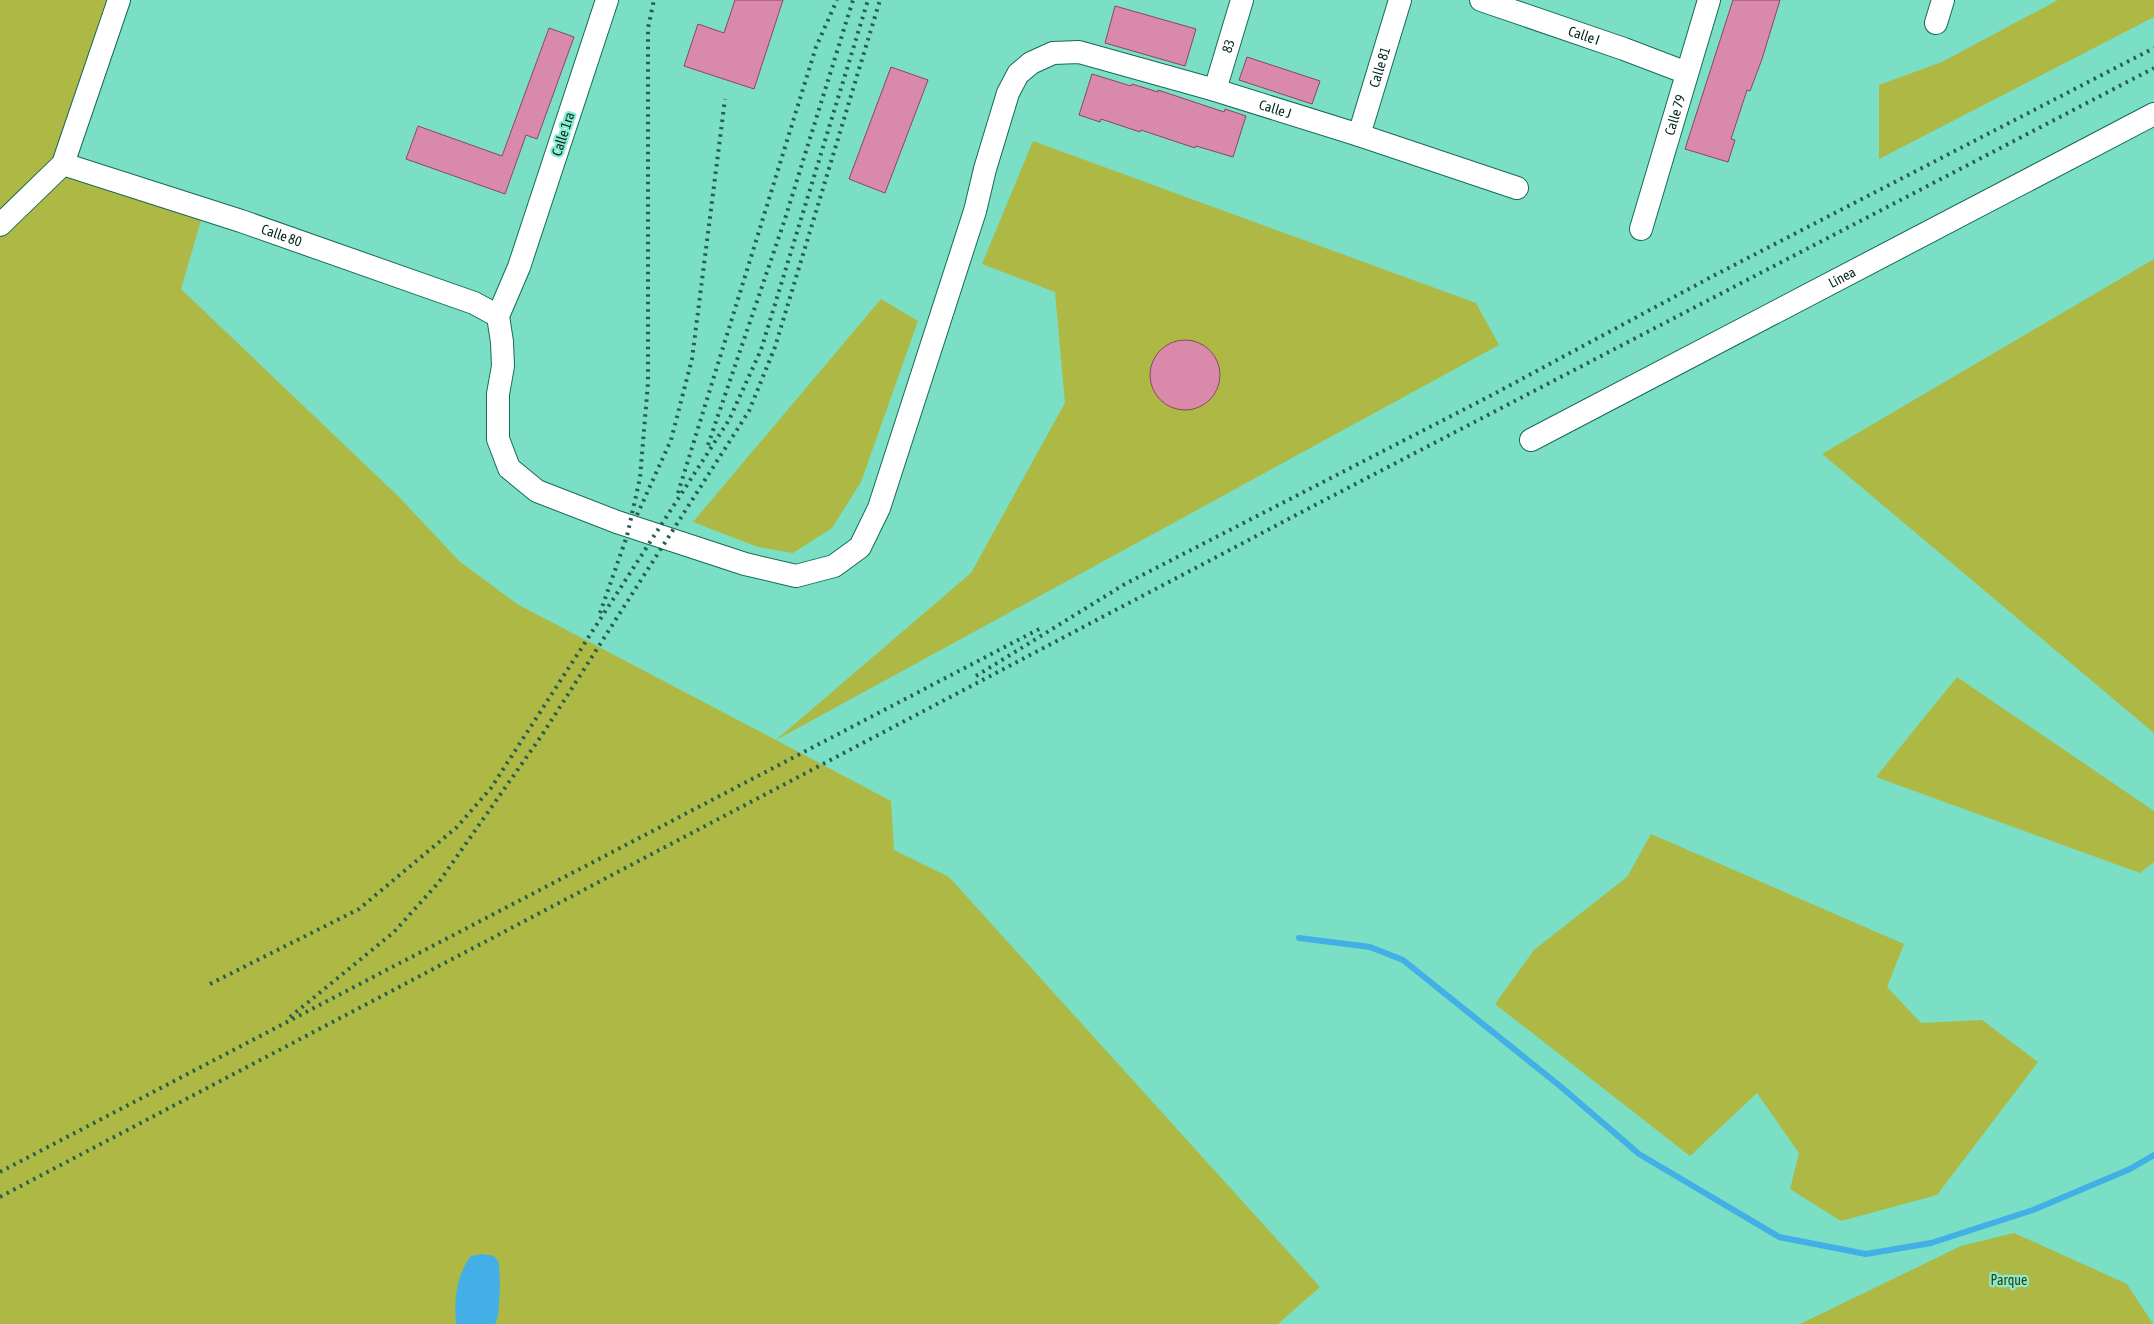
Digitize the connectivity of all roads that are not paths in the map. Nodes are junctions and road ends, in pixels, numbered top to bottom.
1 (119, 0) edge
2 (607, 0) edge
3 (1242, 0) edge
4 (1400, 0) edge
5 (1481, 0) edge
6 (1709, 0) edge
7 (1943, 0) edge
8 (1936, 23) dead end
9 (1687, 72) junction
10 (1215, 90) junction
11 (2154, 114) edge
12 (1359, 135) junction
13 (63, 164) junction
14 (1517, 188) dead end
15 (0, 225) edge
16 (1641, 229) dead end
17 (498, 316) junction
18 (1531, 440) dead end

1 - 13 street
2 - 17 street, Calle 1ra
3 - 10 street, 83
4 - 12 street, Calle 81
5 - 9 street, Calle I
6 - 9 street, Calle 79
7 - 8 street
9 - 16 street, Calle 79
10 - 12 street, Calle J
10 - 17 street, Calle J
11 - 18 street, Línea
12 - 14 street, Calle J
13 - 15 street
13 - 17 street, Calle 80

